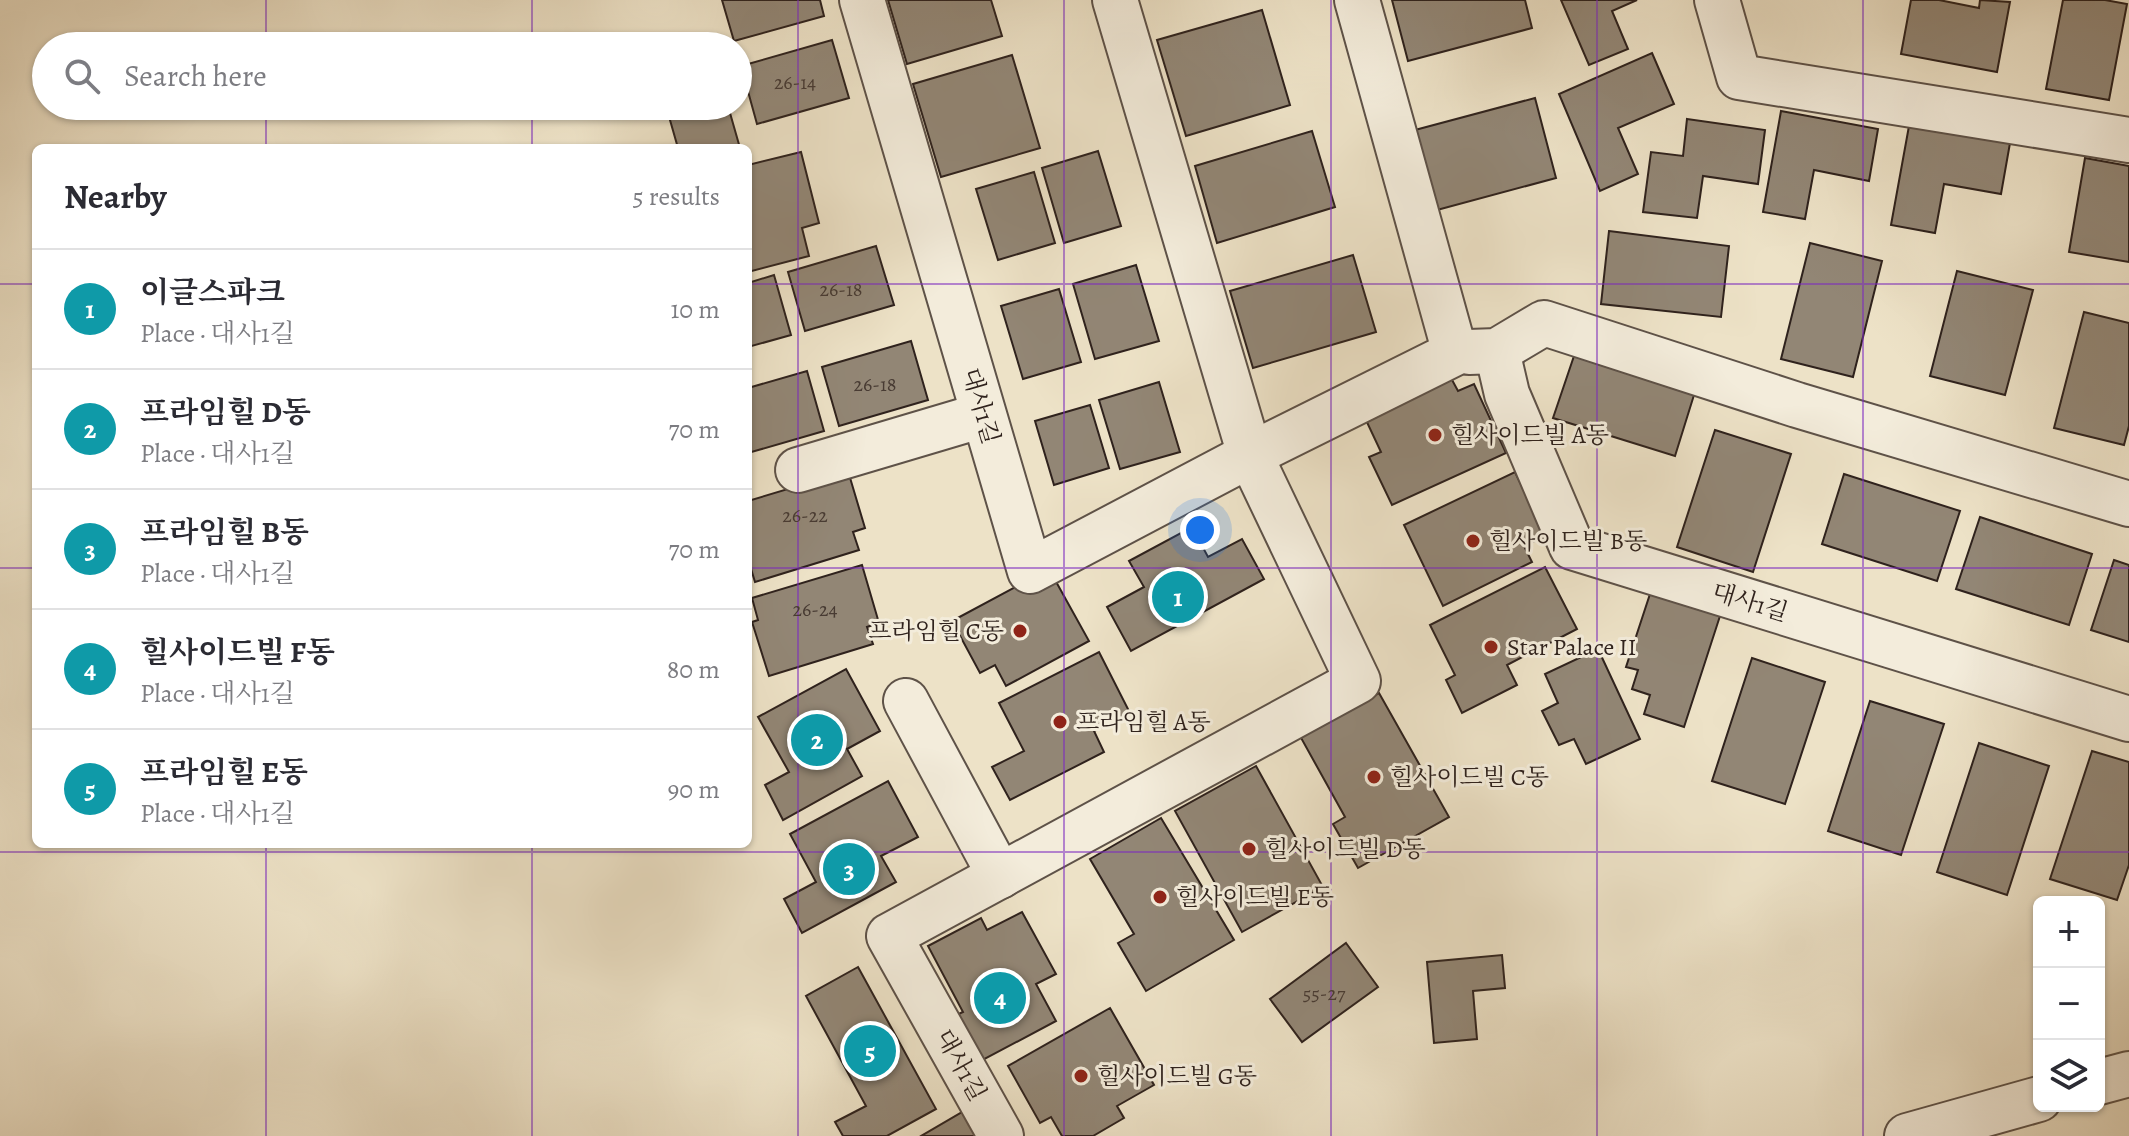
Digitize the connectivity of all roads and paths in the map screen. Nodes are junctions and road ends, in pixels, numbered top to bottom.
1 (862, 0) edge
2 (1115, 0) edge
3 (1357, 0) edge
4 (1717, 0) edge
5 (2129, 140) edge
6 (1476, 352) junction
7 (983, 415) junction
8 (1250, 455) junction
9 (798, 470) dead end
10 (2129, 504) edge
11 (906, 701) dead end
12 (2129, 719) edge
13 (1000, 876) junction
14 (2129, 1074) edge
15 (2105, 1080) edge
16 (2033, 1101) edge
17 (1001, 1136) edge
18 (1907, 1136) edge

1 - 7 street, 대사1길
2 - 8 street, 대사1길
3 - 6 street, 대사1길
4 - 5 street
6 - 8 street, 대사1길
6 - 10 street, 대사1길
6 - 12 street, 대사1길
7 - 8 street, 대사1길
7 - 9 street
8 - 13 street, 대사1길
11 - 13 street
13 - 17 street, 대사1길
14 - 15 street
16 - 18 street

